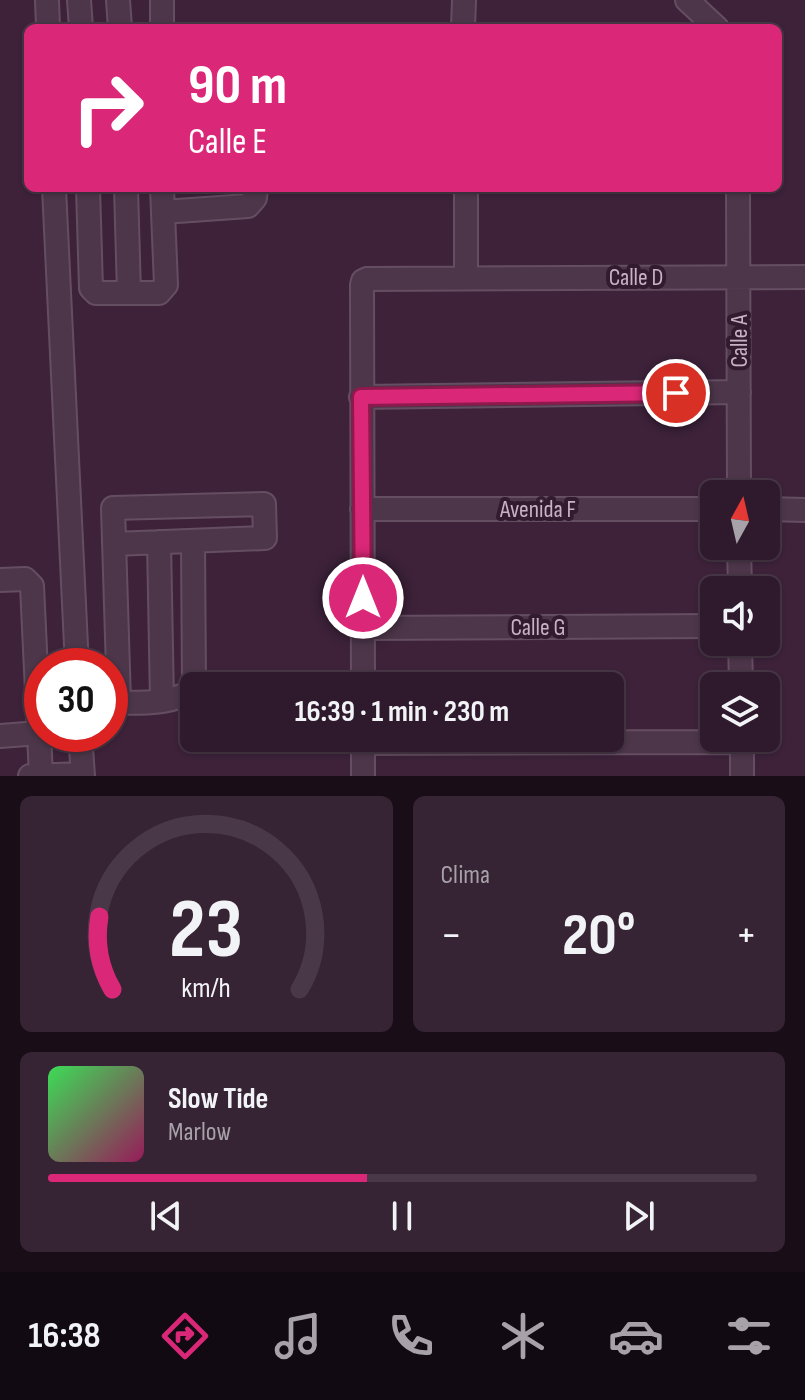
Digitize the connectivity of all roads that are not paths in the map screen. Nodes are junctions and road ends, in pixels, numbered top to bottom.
1 (47, 0) edge
2 (79, 0) edge
3 (118, 0) edge
4 (162, 0) edge
5 (464, 0) edge
6 (687, 0) edge
7 (48, 24) edge
8 (81, 24) edge
9 (120, 24) edge
10 (162, 24) edge
11 (463, 24) edge
12 (713, 24) edge
13 (54, 192) edge
14 (88, 192) edge
15 (126, 192) edge
16 (162, 192) edge
17 (256, 192) edge
18 (466, 192) edge
19 (738, 192) edge
20 (163, 212) junction
21 (739, 276) junction
22 (466, 277) junction
23 (805, 277) edge
24 (129, 293) junction
25 (739, 392) junction
26 (361, 397) junction
27 (739, 480) edge
28 (362, 509) junction
29 (700, 509) edge
30 (780, 509) edge
31 (805, 510) edge
32 (193, 541) junction
33 (159, 542) junction
34 (114, 544) junction
35 (0, 580) edge
36 (700, 626) edge
37 (363, 628) junction
38 (35, 648) edge
39 (76, 648) edge
40 (114, 648) edge
41 (363, 672) edge
42 (162, 701) junction
43 (128, 702) edge
44 (24, 734) edge
45 (0, 736) edge
46 (624, 740) edge
47 (700, 740) edge
48 (40, 752) edge
49 (81, 752) edge
50 (363, 752) edge
51 (742, 752) edge
52 (82, 775) edge
53 (30, 776) edge
54 (41, 776) edge
55 (363, 776) edge
56 (742, 776) edge

1 - 7 street
2 - 8 street
3 - 9 street
4 - 10 street
5 - 11 street
6 - 12 street
13 - 39 street
14 - 24 street
15 - 24 street
16 - 20 street
17 - 20 street
18 - 22 street
19 - 21 street, Calle A
20 - 24 street
21 - 22 street, Calle D
21 - 23 street, Calle D
21 - 25 street, Calle A
22 - 26 street, Calle D
25 - 26 street
25 - 27 street, Calle A
26 - 28 street
28 - 29 street, Avenida F
28 - 37 street
30 - 31 street
32 - 33 street
32 - 34 street
32 - 42 street
33 - 34 street
33 - 42 street
34 - 40 street
35 - 38 street
36 - 37 street, Calle G
37 - 41 street
42 - 43 street
44 - 45 street
46 - 47 street
48 - 54 street
49 - 52 street
50 - 55 street
51 - 56 street
52 - 54 street
53 - 54 street

